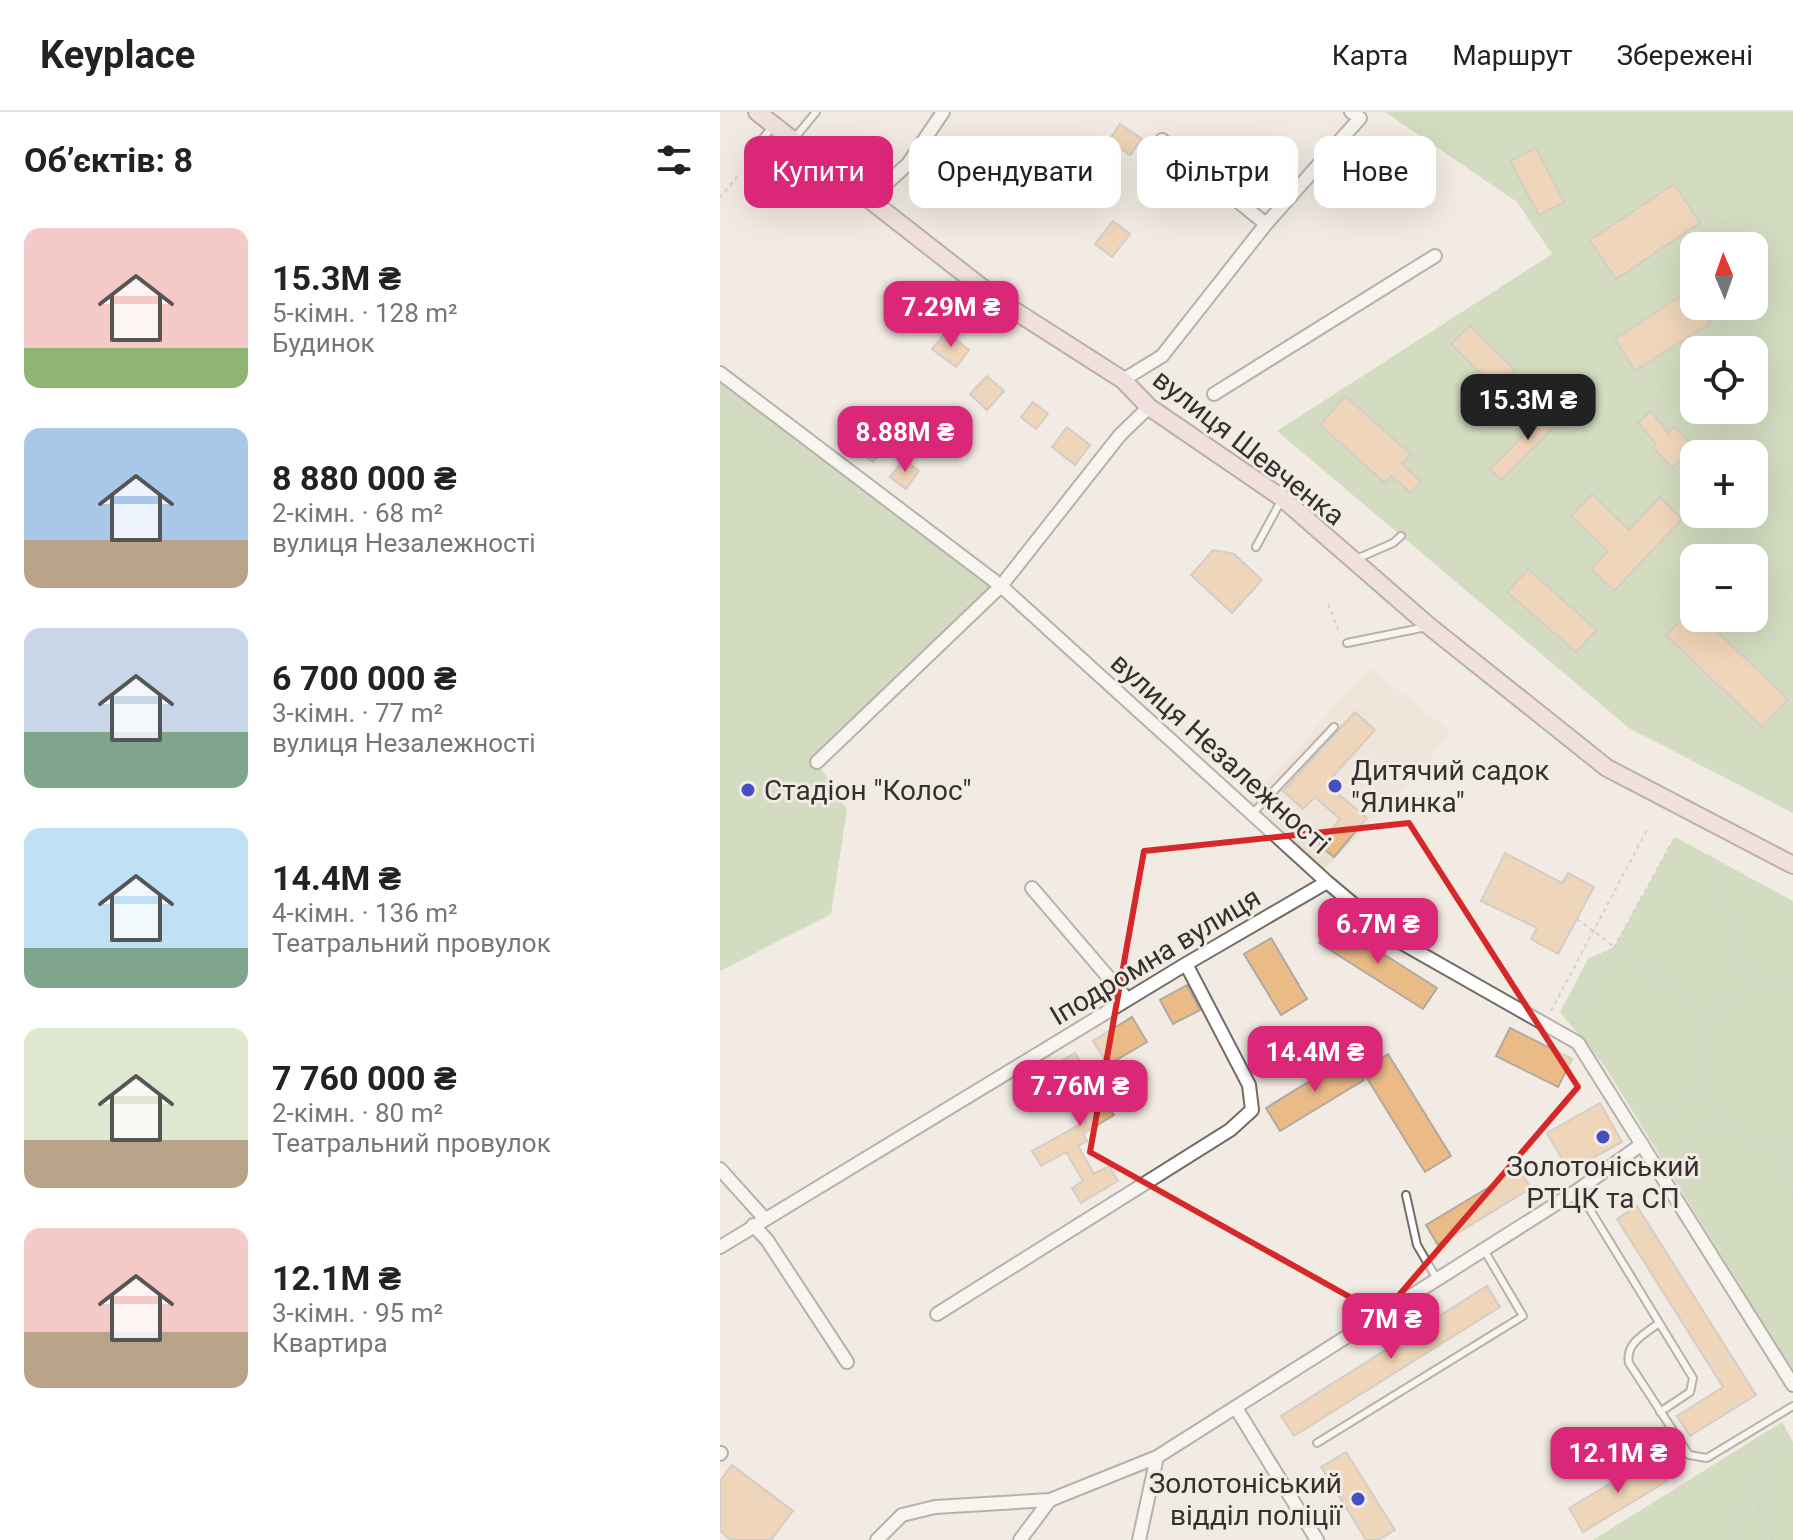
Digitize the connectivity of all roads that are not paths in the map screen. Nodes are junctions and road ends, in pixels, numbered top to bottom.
1 (757, 112) edge
2 (816, 112) edge
3 (943, 112) edge
4 (1351, 112) edge
5 (774, 125) junction
6 (765, 136) edge
7 (788, 136) edge
8 (796, 136) edge
9 (893, 177) edge
10 (880, 208) edge
11 (1246, 208) edge
12 (1266, 224) junction
13 (1435, 256) dead end
14 (720, 373) edge
15 (1123, 380) junction
16 (1214, 394) dead end
17 (1149, 407) junction
18 (1282, 498) junction
19 (1401, 536) dead end
20 (1256, 547) dead end
21 (1351, 561) junction
22 (1001, 586) junction
23 (1429, 626) junction
24 (1344, 641) road end
25 (1334, 727) dead end
26 (817, 762) dead end
27 (1252, 814) junction
28 (1793, 865) edge
29 (1327, 882) junction
30 (1032, 888) dead end
31 (1186, 964) junction
32 (1127, 999) junction
33 (1642, 1144) junction
34 (720, 1169) edge
35 (1578, 1190) junction
36 (1406, 1195) dead end
37 (765, 1219) junction
38 (753, 1225) junction
39 (720, 1247) edge
40 (1484, 1250) junction
41 (1437, 1279) junction
42 (937, 1314) dead end
43 (1659, 1323) junction
44 (847, 1362) dead end
45 (1793, 1385) edge
46 (1793, 1406) edge
47 (1236, 1408) junction
48 (1660, 1412) junction
49 (1317, 1443) dead end
50 (1157, 1457) junction
51 (1050, 1500) junction
52 (877, 1540) edge
53 (1020, 1540) edge
54 (1139, 1540) edge
55 (1317, 1540) edge

1 - 5 main road, вулиця Шевченка
2 - 8 lane
3 - 9 street
4 - 12 street
5 - 6 lane
5 - 7 main road, вулиця Шевченка
10 - 15 main road, вулиця Шевченка
11 - 12 street
12 - 15 street
13 - 16 street
14 - 22 street, вулиця Незалежності
15 - 17 main road, вулиця Шевченка
17 - 18 main road, вулиця Шевченка
17 - 22 street
18 - 20 lane
18 - 21 main road, вулиця Шевченка
19 - 21 lane
21 - 23 main road, вулиця Шевченка
22 - 26 street
22 - 27 street, вулиця Незалежності
23 - 24 lane
23 - 28 main road, вулиця Шевченка
25 - 27 lane
27 - 29 street, вулиця Незалежності
29 - 31 street, Іподромна вулиця
29 - 33 street, вулиця Незалежності
30 - 32 street
31 - 32 street, Іподромна вулиця
31 - 42 street
32 - 37 street, Іподромна вулиця
33 - 35 street
33 - 45 street, вулиця Незалежності
34 - 37 street
35 - 40 street
35 - 43 lane
36 - 41 lane
37 - 38 street, Іподромна вулиця
38 - 39 street, Іподромна вулиця
38 - 44 street
40 - 41 street
40 - 49 lane
41 - 47 street
43 - 48 lane
43 - 48 lane
46 - 48 lane
47 - 50 street
47 - 55 street
50 - 51 street
50 - 54 street
51 - 52 street
51 - 53 street

